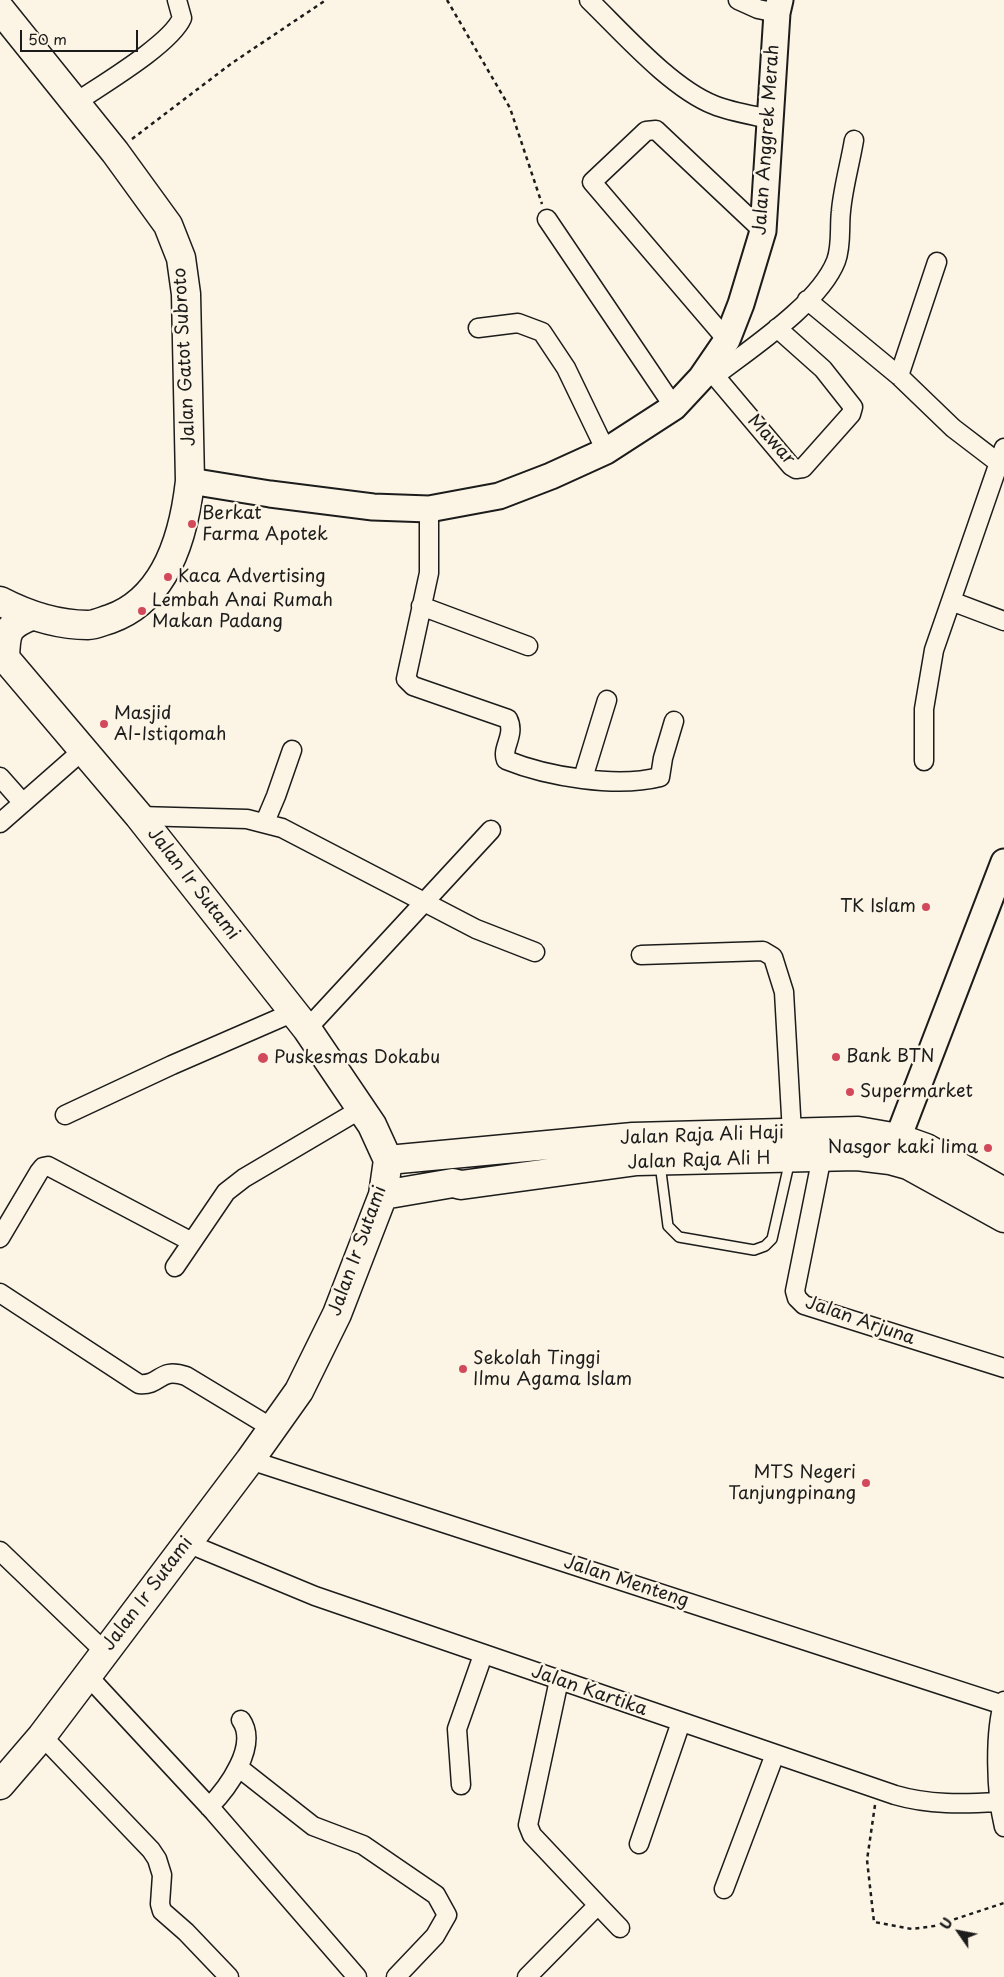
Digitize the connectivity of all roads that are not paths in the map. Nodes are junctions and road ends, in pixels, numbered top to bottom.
1 (177, 0) edge
2 (589, 0) edge
3 (738, 0) edge
4 (778, 7) edge
5 (0, 9) edge
6 (76, 102) junction
7 (770, 119) junction
8 (854, 140) dead end
9 (547, 219) road end
10 (763, 230) junction
11 (937, 262) dead end
12 (807, 300) junction
13 (478, 328) dead end
14 (777, 328) junction
15 (727, 340) junction
16 (899, 376) junction
17 (708, 377) junction
18 (674, 407) junction
19 (606, 451) junction
20 (1003, 460) edge
21 (190, 481) junction
22 (429, 508) junction
23 (0, 601) edge
24 (951, 601) junction
25 (421, 606) junction
26 (31, 616) junction
27 (1004, 621) edge
28 (528, 646) dead end
29 (2, 655) edge
30 (607, 700) dead end
31 (674, 721) dead end
32 (292, 750) dead end
33 (82, 752) junction
34 (924, 761) dead end
35 (0, 778) edge
36 (582, 778) junction
37 (23, 803) junction
38 (139, 816) junction
39 (264, 822) junction
40 (0, 823) edge
41 (491, 830) dead end
42 (1004, 862) edge
43 (424, 902) junction
44 (535, 952) dead end
45 (641, 955) dead end
46 (301, 1021) junction
47 (361, 1109) junction
48 (65, 1116) dead end
49 (898, 1138) junction
50 (791, 1145) junction
51 (822, 1156) junction
52 (923, 1159) junction
53 (388, 1160) junction
54 (660, 1161) junction
55 (1004, 1192) edge
56 (383, 1194) junction
57 (1004, 1218) edge
58 (0, 1238) edge
59 (192, 1242) junction
60 (175, 1267) dead end
61 (0, 1293) edge
62 (1004, 1368) edge
63 (272, 1428) junction
64 (250, 1460) junction
65 (187, 1543) junction
66 (0, 1551) edge
67 (105, 1652) junction
68 (483, 1655) junction
69 (88, 1675) junction
70 (559, 1680) junction
71 (1003, 1703) edge
72 (241, 1720) dead end
73 (681, 1722) junction
74 (42, 1736) junction
75 (775, 1754) junction
76 (238, 1767) junction
77 (1001, 1777) edge
78 (0, 1785) edge
79 (462, 1785) dead end
80 (998, 1802) junction
81 (209, 1806) junction
82 (1004, 1827) edge
83 (639, 1844) dead end
84 (724, 1889) dead end
85 (598, 1905) junction
86 (620, 1928) dead end
87 (229, 1977) edge
88 (357, 1977) edge
89 (396, 1977) edge
90 (527, 1977) edge

1 - 6 street
2 - 7 street
3 - 4 street
4 - 7 street, Jalan Anggrek Merah
5 - 6 main road, Jalan Gatot Subroto
6 - 21 main road, Jalan Gatot Subroto
7 - 10 street, Jalan Anggrek Merah
8 - 12 street
9 - 18 street
10 - 15 street, Jalan Anggrek Merah
10 - 15 street
11 - 16 street
12 - 14 street
12 - 16 street
13 - 19 street
14 - 17 street
14 - 17 street, Mawar
15 - 17 street, Jalan Anggrek Merah
16 - 20 street
17 - 18 street, Jalan Anggrek Merah
18 - 19 street, Jalan Anggrek Merah
19 - 22 street, Jalan Anggrek Merah
20 - 24 street
21 - 22 street, Jalan Anggrek Merah
21 - 26 main road, Jalan Gatot Subroto
22 - 25 street
23 - 26 main road, Jalan Gatot Subroto
24 - 27 street
24 - 34 street
25 - 28 street
25 - 36 street
26 - 29 main road
29 - 33 main road, Jalan Ir Sutami
30 - 36 street
31 - 36 street
32 - 39 street
33 - 37 street
33 - 38 main road, Jalan Ir Sutami
35 - 37 street
37 - 40 street
38 - 39 street
38 - 46 main road, Jalan Ir Sutami
39 - 43 street
41 - 43 street
42 - 49 street
43 - 44 street
43 - 46 street
45 - 50 street
46 - 47 main road, Jalan Ir Sutami
46 - 48 street
47 - 53 main road, Jalan Ir Sutami
47 - 59 street
49 - 50 main road, Jalan Raja Ali Haji
49 - 52 main road, Jalan Raja Ali Haji
50 - 51 main road, Jalan Raja Ali H
50 - 53 main road, Jalan Raja Ali Haji
50 - 54 main road, Jalan Raja Ali H
50 - 54 lane
51 - 52 main road, Jalan Raja Ali H
51 - 62 street, Jalan Arjuna
52 - 55 main road, Jalan Raja Ali Haji
52 - 57 main road, Jalan Raja Ali H
53 - 56 main road, Jalan Ir Sutami
54 - 56 main road, Jalan Raja Ali H
56 - 63 main road, Jalan Ir Sutami
58 - 59 street
59 - 60 street
61 - 63 street
63 - 64 main road, Jalan Ir Sutami
64 - 65 main road, Jalan Ir Sutami
64 - 71 street, Jalan Menteng
65 - 67 main road, Jalan Ir Sutami
65 - 68 street, Jalan Kartika
66 - 67 street
67 - 69 main road, Jalan Ir Sutami
68 - 70 street, Jalan Kartika
68 - 79 street
69 - 74 main road, Jalan Ir Sutami
69 - 81 street
70 - 73 street, Jalan Kartika
70 - 85 street
71 - 77 street
72 - 76 street
73 - 75 street, Jalan Kartika
73 - 83 street
74 - 78 main road, Jalan Ir Sutami
74 - 87 street
75 - 80 street, Jalan Kartika
75 - 84 street
76 - 81 street
76 - 89 street
77 - 80 street
80 - 82 street
81 - 88 street
85 - 86 street
85 - 90 street

